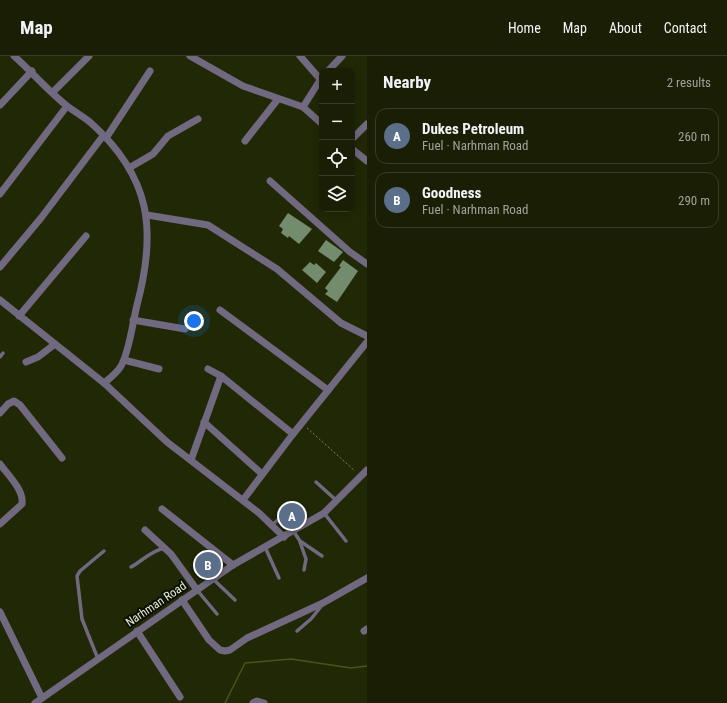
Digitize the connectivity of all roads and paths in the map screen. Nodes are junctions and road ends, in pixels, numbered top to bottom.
1 (14, 56) edge
2 (90, 56) edge
3 (190, 56) edge
4 (300, 56) edge
5 (342, 56) edge
6 (331, 68) edge
7 (32, 71) junction
8 (150, 71) dead end
9 (319, 76) edge
10 (319, 81) edge
11 (53, 92) junction
12 (278, 99) junction
13 (0, 106) edge
14 (67, 106) junction
15 (303, 107) junction
16 (198, 119) dead end
17 (319, 121) edge
18 (367, 124) edge
19 (355, 136) edge
20 (105, 137) junction
21 (245, 141) dead end
22 (355, 151) edge
23 (367, 161) edge
24 (129, 168) junction
25 (270, 181) dead end
26 (0, 193) edge
27 (147, 215) junction
28 (86, 236) dead end
29 (367, 264) edge
30 (0, 267) edge
31 (0, 300) edge
32 (220, 310) dead end
33 (19, 316) junction
34 (133, 320) junction
35 (185, 329) dead end
36 (367, 336) edge
37 (367, 342) edge
38 (55, 344) junction
39 (3, 353) dead end
40 (0, 358) edge
41 (124, 360) junction
42 (26, 362) dead end
43 (159, 369) dead end
44 (208, 369) dead end
45 (220, 376) junction
46 (104, 383) junction
47 (328, 390) junction
48 (0, 413) edge
49 (204, 422) junction
50 (303, 423) junction
51 (293, 434) junction
52 (62, 458) dead end
53 (191, 460) junction
54 (0, 464) edge
55 (262, 474) junction
56 (365, 475) edge
57 (316, 482) dead end
58 (243, 500) junction
59 (338, 502) junction
60 (162, 509) dead end
61 (324, 513) junction
62 (0, 524) edge
63 (272, 524) junction
64 (306, 525) junction
65 (145, 530) dead end
66 (294, 532) junction
67 (284, 537) junction
68 (300, 541) junction
69 (346, 541) dead end
70 (265, 547) junction
71 (166, 548) junction
72 (104, 551) dead end
73 (322, 556) dead end
74 (233, 565) junction
75 (131, 567) dead end
76 (304, 570) dead end
77 (279, 578) dead end
78 (367, 578) edge
79 (213, 579) junction
80 (197, 590) junction
81 (182, 600) junction
82 (235, 600) dead end
83 (323, 603) junction
84 (0, 612) edge
85 (217, 614) dead end
86 (137, 631) junction
87 (297, 631) dead end
88 (98, 659) junction
89 (42, 698) junction
90 (180, 698) dead end
91 (35, 703) edge
92 (254, 703) edge
93 (264, 703) edge

1 - 7 street
2 - 11 street
3 - 12 street
4 - 9 street
5 - 6 street
7 - 11 street
7 - 13 street
8 - 20 street
10 - 15 street
11 - 14 street
12 - 15 street
12 - 21 street
14 - 20 street
14 - 26 street
15 - 17 street
16 - 24 street
18 - 19 street
20 - 24 street
20 - 30 street
22 - 23 street
24 - 27 street
25 - 29 street
27 - 34 street
27 - 36 street
28 - 33 street
31 - 33 street
32 - 47 street
33 - 38 street
34 - 35 street
34 - 41 street
37 - 47 street
38 - 42 street
38 - 46 street
39 - 40 lane
41 - 43 street
41 - 46 street
44 - 45 street
45 - 49 street
45 - 51 street
46 - 53 street
47 - 50 street
48 - 52 street
49 - 53 street
49 - 55 street
50 - 51 street
50 - 56 path
51 - 55 street
53 - 58 street
54 - 62 street
55 - 58 street
56 - 59 street, Narhman Road
57 - 59 lane
58 - 63 street
59 - 61 street, Narhman Road
60 - 74 street
61 - 64 street, Narhman Road
61 - 69 lane
63 - 64 lane
63 - 67 street
64 - 66 street, Narhman Road
65 - 71 street
66 - 67 street, Narhman Road
66 - 68 lane
67 - 70 street, Narhman Road
68 - 73 lane
68 - 76 lane
70 - 74 street, Narhman Road
70 - 77 lane
71 - 75 lane
71 - 80 street
72 - 88 lane
74 - 79 street, Narhman Road
78 - 83 street
79 - 80 street, Narhman Road
79 - 82 lane
80 - 81 street, Narhman Road
80 - 85 lane
81 - 83 street
81 - 86 street, Narhman Road
83 - 87 lane
84 - 89 street
86 - 88 street, Narhman Road
86 - 90 street
88 - 89 street, Narhman Road
89 - 91 street, Narhman Road
92 - 93 street

